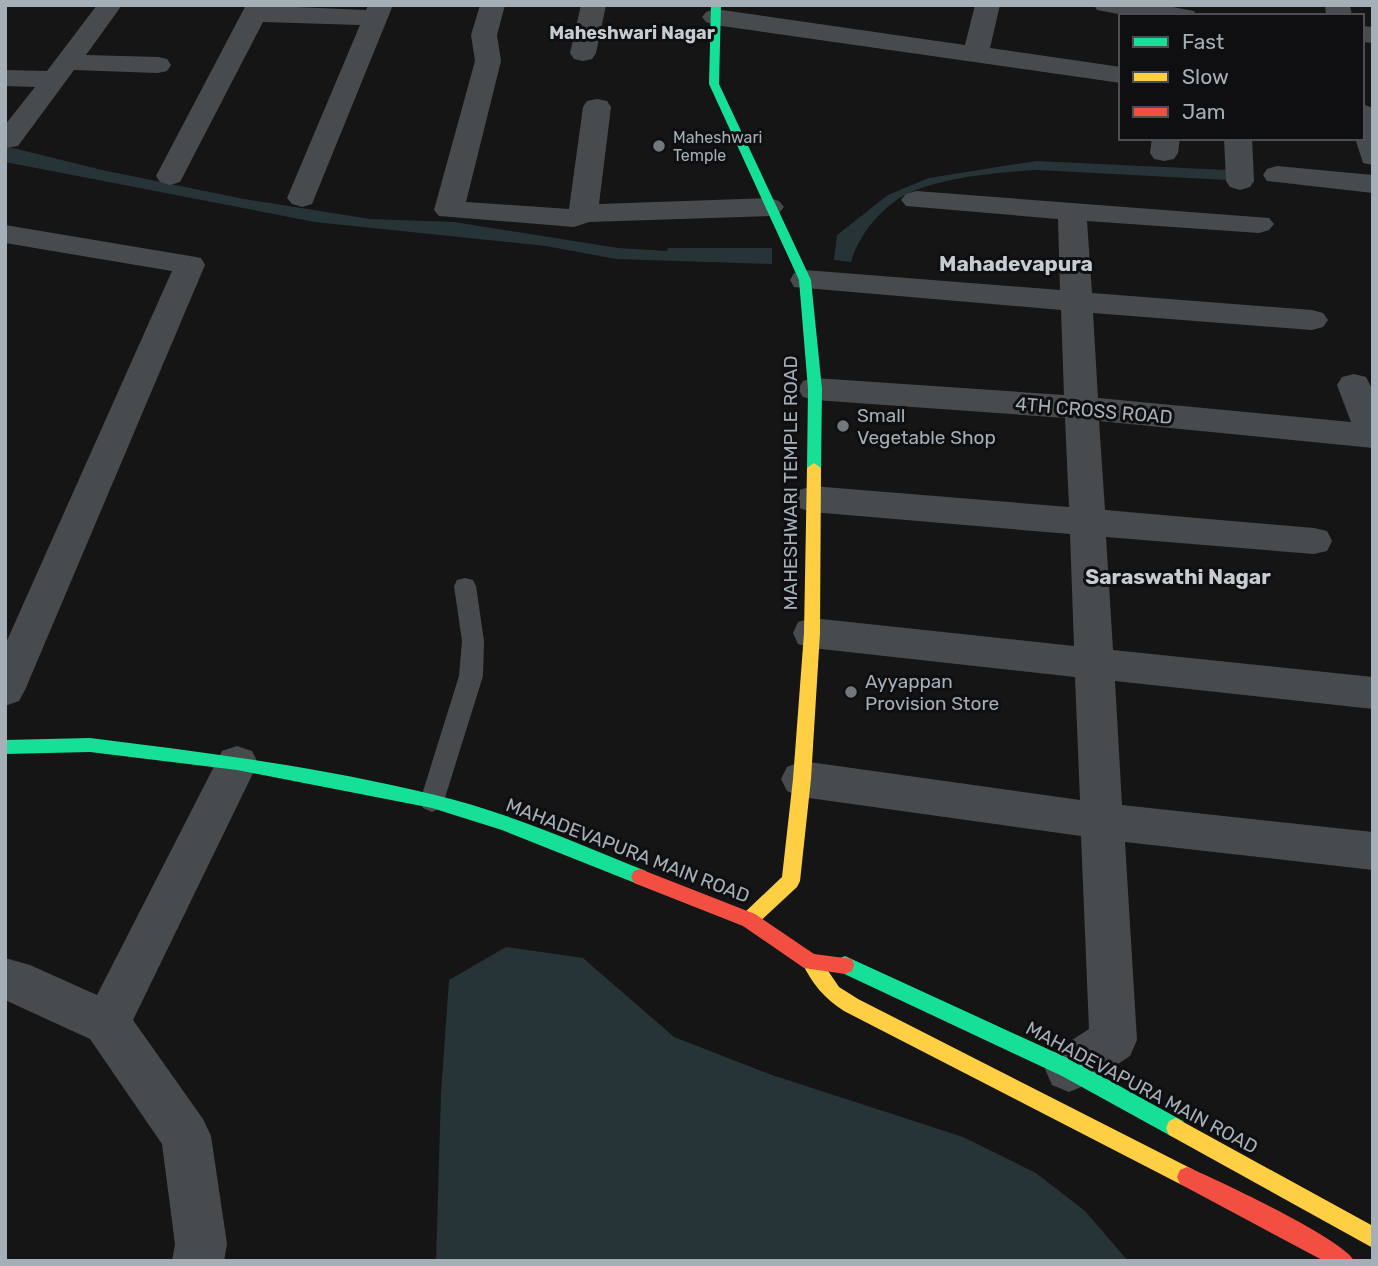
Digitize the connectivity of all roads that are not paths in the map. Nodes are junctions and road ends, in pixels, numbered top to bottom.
1 (110, 5) edge
2 (494, 5) edge
3 (594, 5) edge
4 (988, 5) edge
5 (1106, 5) edge
6 (256, 10) edge
7 (378, 11) edge
8 (715, 11) edge
9 (1171, 14) edge
10 (583, 53) dead end
11 (975, 53) junction
12 (158, 65) dead end
13 (61, 71) junction
14 (1119, 75) edge
15 (5, 78) edge
16 (597, 107) dead end
17 (1364, 119) edge
18 (8, 140) dead end
19 (1238, 140) edge
20 (1373, 157) edge
21 (1277, 175) dead end
22 (170, 176) dead end
23 (1240, 181) dead end
24 (1373, 184) edge
25 (302, 198) dead end
26 (916, 200) dead end
27 (769, 207) junction
28 (1072, 211) junction
29 (583, 213) junction
30 (1259, 225) dead end
31 (5, 234) edge
32 (805, 280) junction
33 (1076, 301) junction
34 (1311, 320) dead end
35 (1354, 385) dead end
36 (815, 389) junction
37 (1081, 408) junction
38 (1373, 436) edge
39 (812, 499) junction
40 (1086, 524) junction
41 (1314, 541) dead end
42 (465, 586) dead end
43 (812, 633) junction
44 (1094, 662) junction
45 (5, 690) edge
46 (1373, 692) edge
47 (5, 747) edge
48 (237, 764) junction
49 (802, 779) junction
50 (432, 801) junction
51 (1102, 821) junction
52 (1373, 852) edge
53 (749, 920) junction
54 (811, 962) junction
55 (5, 979) edge
56 (107, 1023) junction
57 (1069, 1069) junction
58 (1373, 1238) edge
59 (198, 1261) edge
60 (1343, 1261) edge

1 - 13 street
2 - 29 street
3 - 10 street
4 - 11 street
5 - 9 street
6 - 7 street
6 - 22 street
7 - 25 street
8 - 11 street
8 - 27 street, MAHESHWARI TEMPLE ROAD
11 - 14 street
12 - 13 street
13 - 15 street
13 - 18 street
16 - 29 street
17 - 20 street
19 - 23 street
21 - 24 street
26 - 28 street
27 - 29 street
27 - 32 street, MAHESHWARI TEMPLE ROAD
28 - 30 street
28 - 33 street
31 - 45 street
32 - 33 street
32 - 36 street, MAHESHWARI TEMPLE ROAD
33 - 34 street
33 - 37 street
35 - 38 street
36 - 37 street, 4TH CROSS ROAD
36 - 39 street, MAHESHWARI TEMPLE ROAD
37 - 38 street, 4TH CROSS ROAD
37 - 40 street
39 - 40 street
39 - 43 street, MAHESHWARI TEMPLE ROAD
40 - 41 street
40 - 44 street
42 - 50 lane
43 - 44 street
43 - 49 street, MAHESHWARI TEMPLE ROAD
44 - 46 street
44 - 51 street
47 - 48 street, MAHADEVAPURA MAIN ROAD
48 - 50 street, MAHADEVAPURA MAIN ROAD
48 - 56 street
49 - 51 street
49 - 53 street, MAHESHWARI TEMPLE ROAD
50 - 53 street, MAHADEVAPURA MAIN ROAD
51 - 52 street
51 - 57 street
53 - 54 street, MAHADEVAPURA MAIN ROAD
54 - 57 street, MAHADEVAPURA MAIN ROAD
54 - 60 street
55 - 56 street
56 - 59 street
57 - 58 street, MAHADEVAPURA MAIN ROAD

